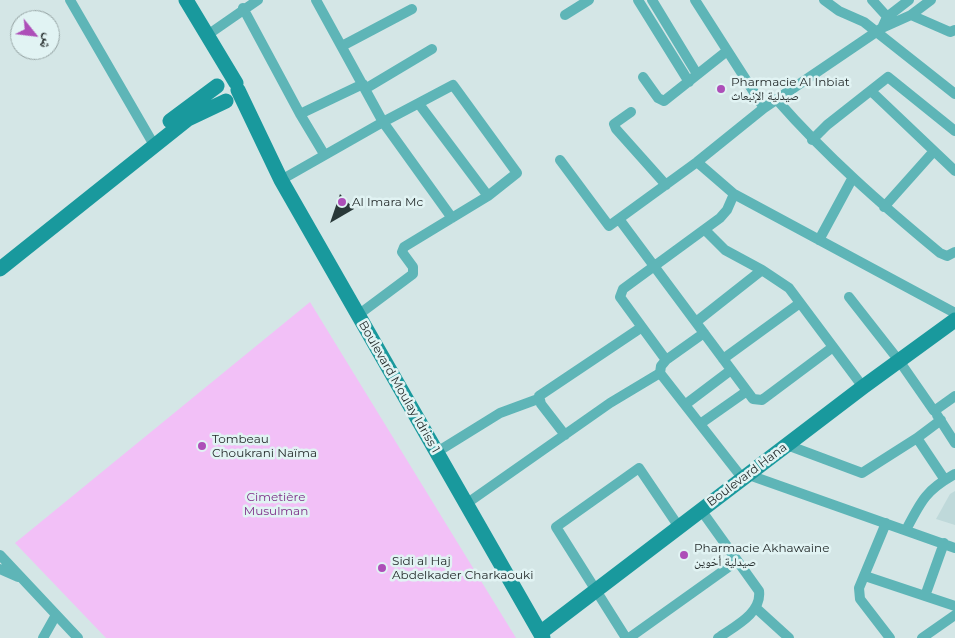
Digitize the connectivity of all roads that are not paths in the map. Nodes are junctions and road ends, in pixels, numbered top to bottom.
1 (70, 0) edge
2 (186, 0) edge
3 (257, 0) edge
4 (316, 0) edge
5 (589, 0) edge
6 (638, 0) edge
7 (652, 0) edge
8 (695, 0) edge
9 (824, 0) edge
10 (872, 0) edge
11 (909, 0) edge
12 (932, 0) edge
13 (243, 8) junction
14 (412, 9) dead end
15 (565, 15) dead end
16 (661, 15) junction
17 (911, 15) junction
18 (651, 21) junction
19 (890, 21) junction
20 (879, 30) junction
21 (955, 30) edge
22 (206, 36) junction
23 (342, 46) junction
24 (432, 49) dead end
25 (727, 51) junction
26 (697, 74) junction
27 (643, 77) dead end
28 (689, 82) junction
29 (218, 84) junction
30 (364, 86) junction
31 (870, 91) junction
32 (233, 94) junction
33 (955, 94) edge
34 (777, 100) junction
35 (419, 104) junction
36 (764, 108) junction
37 (631, 112) dead end
38 (300, 114) junction
39 (383, 122) junction
40 (955, 131) edge
41 (812, 140) junction
42 (152, 141) junction
43 (934, 151) junction
44 (324, 154) junction
45 (560, 160) dead end
46 (697, 162) junction
47 (955, 171) edge
48 (852, 178) junction
49 (281, 180) junction
50 (666, 185) junction
51 (734, 194) junction
52 (488, 196) junction
53 (884, 206) junction
54 (452, 218) junction
55 (619, 219) junction
56 (705, 230) junction
57 (819, 240) junction
58 (955, 252) edge
59 (0, 258) edge
60 (654, 266) junction
61 (0, 268) edge
62 (762, 270) junction
63 (849, 297) dead end
64 (800, 303) junction
65 (955, 313) edge
66 (358, 314) junction
67 (955, 320) edge
68 (696, 322) junction
69 (642, 327) junction
70 (704, 333) junction
71 (833, 347) junction
72 (666, 360) junction
73 (723, 360) junction
74 (900, 362) junction
75 (732, 370) junction
76 (660, 373) junction
77 (863, 387) junction
78 (747, 391) junction
79 (955, 396) edge
80 (538, 399) junction
81 (686, 404) junction
82 (934, 410) junction
83 (940, 420) junction
84 (700, 424) junction
85 (565, 435) junction
86 (917, 438) junction
87 (955, 443) edge
88 (787, 446) junction
89 (437, 452) junction
90 (955, 474) edge
91 (746, 477) junction
92 (945, 480) junction
93 (466, 504) junction
94 (701, 510) junction
95 (886, 523) junction
96 (679, 527) junction
97 (906, 530) junction
98 (944, 543) junction
99 (955, 548) edge
100 (0, 555) edge
101 (737, 561) junction
102 (0, 569) edge
103 (864, 576) junction
104 (23, 579) junction
105 (595, 590) junction
106 (925, 596) junction
107 (955, 606) edge
108 (756, 608) junction
109 (56, 615) junction
110 (955, 615) edge
111 (542, 635) edge
112 (43, 638) edge
113 (78, 638) edge
114 (627, 638) edge
115 (718, 638) edge
116 (789, 638) edge
117 (890, 638) edge
118 (922, 638) edge

1 - 42 street
2 - 22 main road
3 - 13 street
4 - 23 street
5 - 15 street
6 - 18 street
7 - 16 street
8 - 25 street
9 - 20 street
10 - 19 street
11 - 19 street
12 - 17 street
13 - 22 street
13 - 38 street
14 - 23 street
16 - 18 street
16 - 26 street
17 - 19 street
17 - 21 street
18 - 28 street
19 - 20 street
20 - 33 street
20 - 34 street
22 - 29 main road
22 - 32 main road
23 - 30 street
24 - 30 street
25 - 26 street
25 - 36 street
26 - 28 street
27 - 28 street
29 - 32 main road
29 - 42 main road
30 - 38 street
30 - 39 street
31 - 40 street
31 - 41 street
31 - 43 street
32 - 42 main road
32 - 49 main road, Boulevard Moulay Idriss 1
34 - 36 street
34 - 41 street
35 - 39 street
35 - 52 street
35 - 52 street
36 - 46 street
37 - 50 street
38 - 44 street
39 - 44 street
39 - 54 street
41 - 48 street
42 - 59 main road
42 - 61 main road
43 - 47 street
43 - 53 street
44 - 49 street
45 - 55 street
46 - 50 street
46 - 51 street
48 - 53 street
48 - 57 street
49 - 66 main road, Boulevard Moulay Idriss 1
50 - 55 street
51 - 56 street
51 - 57 street
52 - 54 street
53 - 58 street
54 - 66 street
55 - 60 street
56 - 60 street
56 - 62 street
57 - 65 street
60 - 68 street
60 - 69 street
62 - 64 street
62 - 68 street
63 - 74 street
64 - 71 street
64 - 73 street
66 - 89 main road, Boulevard Moulay Idriss 1
67 - 74 main road, Boulevard Hana
68 - 70 street
69 - 72 street
69 - 80 street
70 - 72 street
70 - 73 street
71 - 77 street
71 - 78 street
72 - 76 street
73 - 75 street
74 - 77 main road, Boulevard Hana
74 - 82 street
75 - 78 street
75 - 81 street
76 - 81 street
76 - 85 street
77 - 88 main road, Boulevard Hana
78 - 84 street
79 - 82 street
80 - 85 street
80 - 89 street
81 - 84 street
82 - 83 street
83 - 86 street
83 - 87 street
84 - 91 street
85 - 93 street
86 - 88 street
86 - 92 street
88 - 91 main road, Boulevard Hana
89 - 93 main road, Boulevard Moulay Idriss 1
90 - 92 street
91 - 94 main road, Boulevard Hana
91 - 95 street
92 - 97 street
93 - 111 main road, Boulevard Moulay Idriss 1
94 - 96 main road, Boulevard Hana
94 - 101 street
95 - 97 street
95 - 103 street
96 - 105 main road, Boulevard Hana
96 - 105 street
97 - 98 street
98 - 99 street
98 - 106 street
100 - 104 street
101 - 108 street
101 - 114 street
102 - 104 street
103 - 106 street
103 - 117 street
104 - 109 street
105 - 111 main road, Boulevard Hana
105 - 114 street
106 - 107 street
108 - 115 street
108 - 116 street
109 - 112 street
109 - 113 street
110 - 118 street

